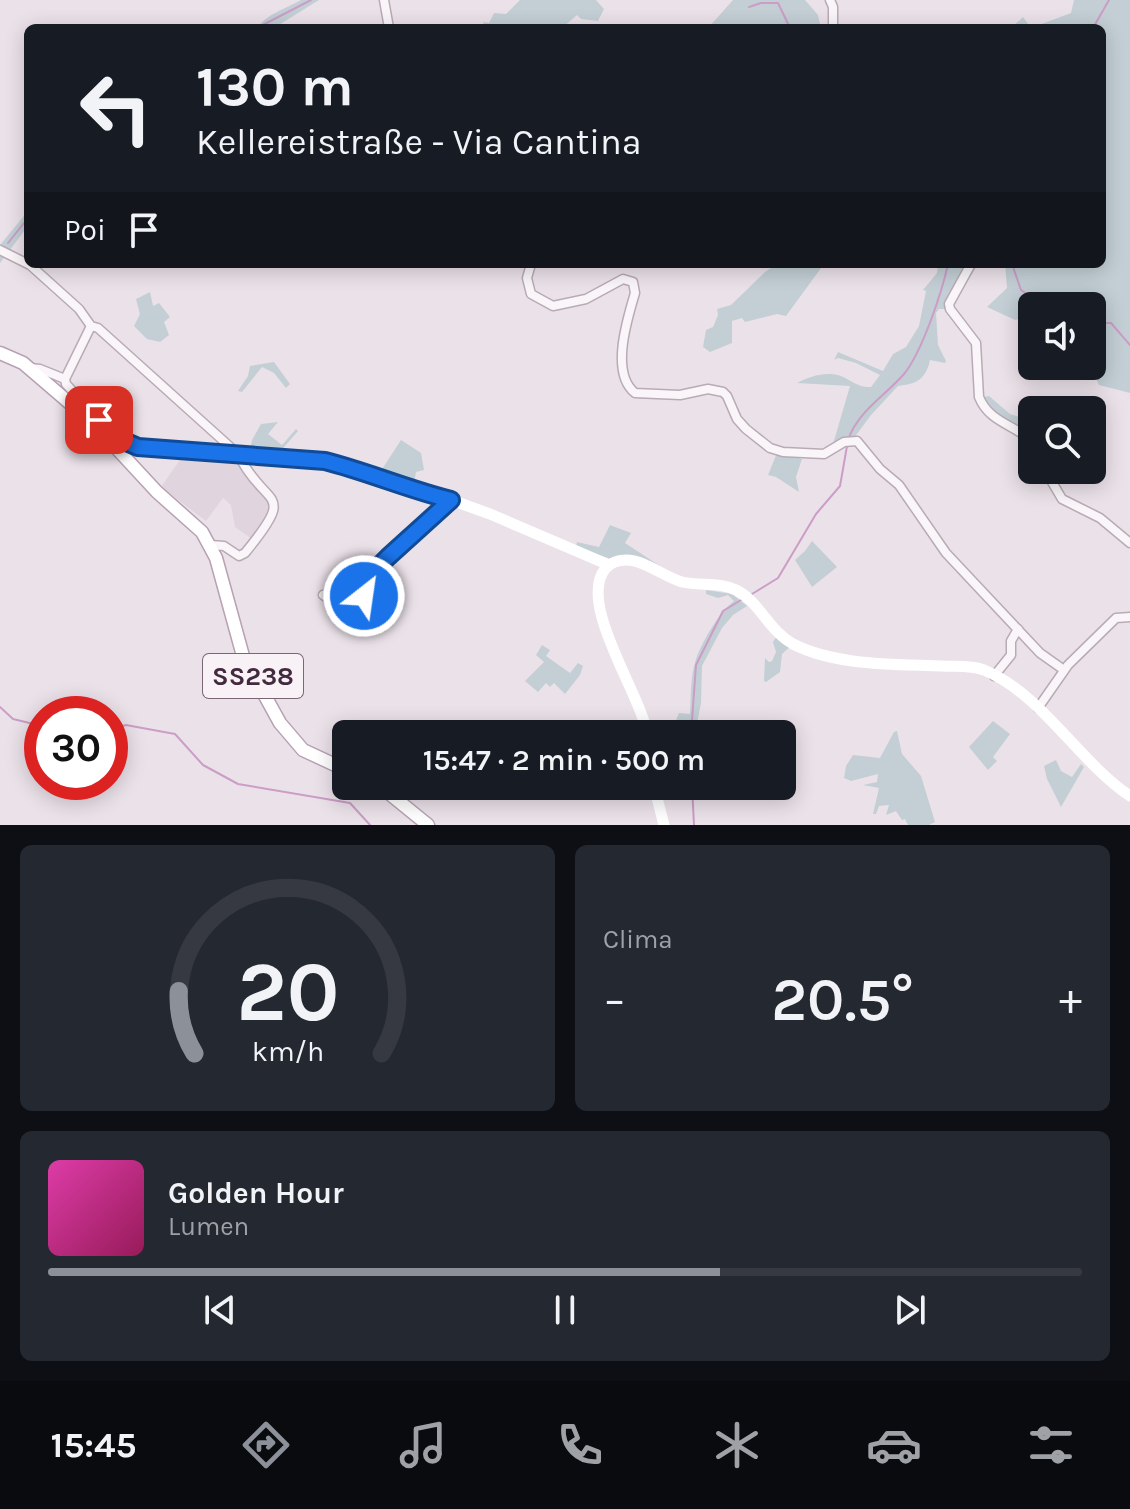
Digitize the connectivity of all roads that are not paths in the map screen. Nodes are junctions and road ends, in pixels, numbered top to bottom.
1 (384, 0) edge
2 (830, 0) edge
3 (388, 24) edge
4 (833, 24) edge
5 (0, 250) edge
6 (24, 262) edge
7 (33, 268) edge
8 (530, 268) edge
9 (969, 268) edge
10 (91, 326) junction
11 (0, 353) edge
12 (30, 368) junction
13 (65, 379) junction
14 (97, 422) junction
15 (1018, 433) edge
16 (238, 454) junction
17 (1053, 484) edge
18 (451, 500) junction
19 (1130, 543) edge
20 (211, 545) junction
21 (607, 568) junction
22 (323, 595) dead end
23 (1130, 617) edge
24 (1018, 629) junction
25 (1064, 670) junction
26 (994, 676) junction
27 (1038, 708) junction
28 (643, 720) edge
29 (332, 763) edge
30 (1130, 796) edge
31 (397, 800) edge
32 (658, 800) edge
33 (428, 825) edge
34 (664, 825) edge

1 - 3 street
2 - 4 street
5 - 6 street
7 - 10 street
8 - 24 street
9 - 15 street
10 - 13 street
10 - 16 street
11 - 12 main road, SS238
12 - 13 street
12 - 14 main road, SS238
13 - 14 street
14 - 16 street
14 - 20 main road, SS238
16 - 18 street
16 - 20 street
17 - 19 street
18 - 21 street
18 - 22 street
20 - 29 main road, SS238
21 - 26 street
21 - 28 street
23 - 25 street
24 - 25 street
24 - 26 street
25 - 27 street
26 - 27 street
27 - 30 street
31 - 33 main road
32 - 34 street

